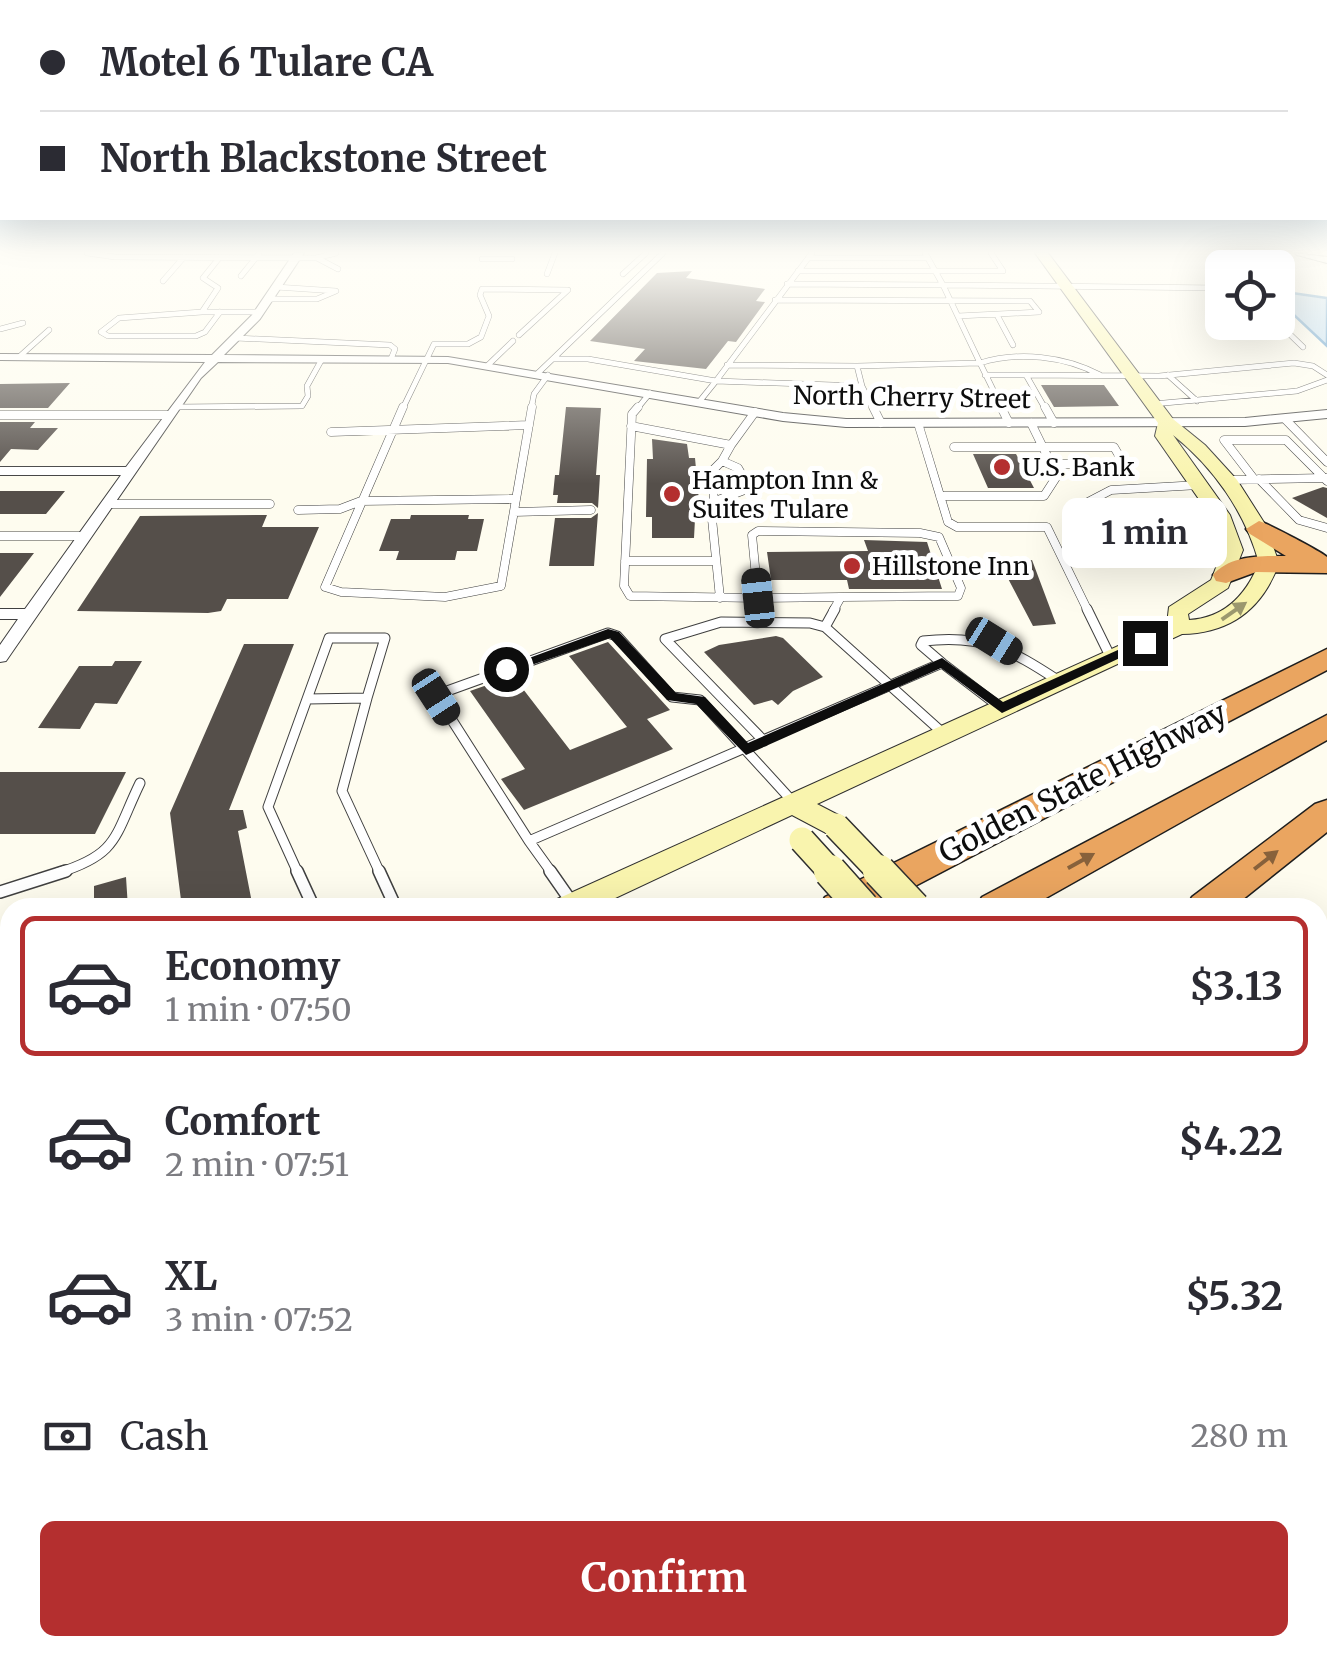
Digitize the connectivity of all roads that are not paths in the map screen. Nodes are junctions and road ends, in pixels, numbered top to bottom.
1 (49, 330) dead end
2 (103, 330) edge
3 (207, 330) edge
4 (243, 330) edge
5 (484, 330) edge
6 (524, 330) edge
7 (583, 330) edge
8 (752, 330) edge
9 (965, 330) edge
10 (1005, 330) edge
11 (1098, 330) edge
12 (519, 335) dead end
13 (236, 338) junction
14 (1295, 340) edge
15 (512, 341) dead end
16 (1012, 345) dead end
17 (1302, 347) dead end
18 (0, 357) edge
19 (20, 357) junction
20 (215, 358) junction
21 (322, 358) junction
22 (392, 359) junction
23 (553, 359) junction
24 (428, 360) junction
25 (980, 363) junction
26 (488, 365) junction
27 (726, 366) junction
28 (856, 366) junction
29 (543, 374) junction
30 (986, 375) junction
31 (1026, 375) junction
32 (1100, 375) junction
33 (1132, 375) junction
34 (1168, 375) junction
35 (1327, 377) edge
36 (716, 382) junction
37 (862, 386) junction
38 (650, 393) junction
39 (1196, 401) junction
40 (700, 402) junction
41 (1153, 404) junction
42 (172, 411) junction
43 (754, 412) junction
44 (1327, 414) edge
45 (0, 415) edge
46 (1285, 419) junction
47 (881, 423) junction
48 (918, 423) junction
49 (1009, 423) junction
50 (1031, 423) junction
51 (1054, 423) junction
52 (1167, 423) junction
53 (528, 425) junction
54 (631, 426) junction
55 (393, 428) junction
56 (331, 432) dead end
57 (731, 445) junction
58 (954, 447) dead end
59 (1043, 447) junction
60 (722, 461) junction
61 (1327, 462) edge
62 (1051, 464) junction
63 (0, 470) edge
64 (130, 471) junction
65 (1256, 479) junction
66 (1326, 479) edge
67 (1224, 480) junction
68 (1200, 485) junction
69 (940, 496) junction
70 (516, 499) junction
71 (362, 501) junction
72 (714, 502) junction
73 (106, 504) junction
74 (270, 504) dead end
75 (298, 510) dead end
76 (591, 510) dead end
77 (514, 512) junction
78 (1225, 525) junction
79 (1327, 528) edge
80 (1260, 529) junction
81 (0, 536) edge
82 (84, 536) junction
83 (625, 561) junction
84 (716, 561) junction
85 (1269, 562) junction
86 (1327, 564) edge
87 (1226, 575) junction
88 (720, 598) junction
89 (758, 598) junction
90 (841, 598) junction
91 (0, 614) edge
92 (30, 614) junction
93 (826, 628) junction
94 (1178, 628) junction
95 (0, 657) edge
96 (1111, 658) junction
97 (1327, 658) edge
98 (942, 662) junction
99 (1060, 682) junction
100 (890, 686) junction
101 (367, 698) junction
102 (307, 699) junction
103 (1002, 708) junction
104 (1327, 726) edge
105 (945, 735) junction
106 (764, 742) junction
107 (746, 750) junction
108 (140, 783) dead end
109 (794, 804) junction
110 (1327, 814) edge
111 (529, 840) junction
112 (0, 892) edge
113 (309, 898) edge
114 (391, 898) edge
115 (564, 898) edge
116 (587, 898) edge
117 (854, 898) edge
118 (858, 898) edge
119 (904, 898) edge
120 (1014, 898) edge
121 (1219, 898) edge

1 - 19 lane
2 - 3 lane
4 - 13 street
5 - 24 lane
6 - 12 lane
7 - 23 lane
8 - 27 lane
9 - 25 lane
10 - 16 lane
11 - 33 main road
13 - 20 street
13 - 22 lane
14 - 17 lane
15 - 26 lane
18 - 19 street, North Cherry Street
19 - 20 street, North Cherry Street
20 - 21 street, North Cherry Street
20 - 42 street
21 - 22 street, North Cherry Street
21 - 42 lane
22 - 24 street, North Cherry Street
23 - 29 lane
23 - 36 lane
24 - 26 street, North Cherry Street
24 - 55 lane
25 - 28 lane
25 - 30 lane
25 - 32 lane
26 - 29 street, North Cherry Street
27 - 28 lane
27 - 36 lane
28 - 37 lane
29 - 38 street, North Cherry Street
29 - 53 lane
30 - 31 lane
30 - 49 lane
31 - 32 lane
31 - 51 lane
32 - 33 lane
33 - 34 lane
33 - 41 main road
34 - 35 lane
34 - 39 lane
35 - 39 lane
36 - 37 lane
36 - 40 lane
37 - 47 lane
38 - 40 street, North Cherry Street
38 - 54 lane
39 - 41 lane
40 - 43 street, North Cherry Street
41 - 52 main road
42 - 45 lane
42 - 64 street
43 - 47 street, North Cherry Street
43 - 57 lane
44 - 46 street, North Cherry Street
46 - 52 street, North Cherry Street
46 - 61 lane
47 - 48 street, North Cherry Street
48 - 49 street, North Cherry Street
48 - 69 lane
49 - 50 street, North Cherry Street
50 - 51 street, North Cherry Street
50 - 59 lane
51 - 52 street, North Cherry Street
52 - 67 main road
52 - 68 main road
53 - 55 lane
53 - 70 lane
54 - 57 lane
54 - 83 lane
55 - 56 lane
55 - 71 lane
57 - 60 lane
58 - 59 lane
59 - 62 lane
59 - 62 lane
60 - 72 lane
60 - 72 lane
62 - 69 lane
63 - 64 street
64 - 73 street
65 - 66 lane
65 - 66 lane
65 - 67 lane
65 - 79 lane
67 - 80 main road
68 - 78 main road
68 - 78 lane
69 - 96 lane
70 - 71 lane
70 - 77 lane
71 - 75 lane
71 - 77 lane
72 - 84 lane
73 - 74 lane
73 - 82 street
76 - 77 lane
78 - 87 main road
80 - 85 main road
80 - 86 highway
81 - 82 lane
82 - 92 street
83 - 84 lane
83 - 88 lane
84 - 88 lane
85 - 86 highway
85 - 87 highway
94 -> 85 main road
87 - 94 main road
88 - 89 lane
89 - 90 lane
89 - 90 lane
90 - 93 lane
91 - 92 street
92 - 95 street
93 - 100 lane
93 - 106 lane
94 - 96 main road
96 - 99 main road
97 - 118 highway, Golden State Highway
98 - 99 lane
98 - 100 lane
98 - 103 lane
99 - 103 main road
100 - 105 lane
100 - 106 lane
101 - 102 lane
101 - 102 lane
101 - 114 lane
102 - 113 lane
103 - 105 main road
120 -> 104 highway, Golden State Highway
105 - 109 main road
106 - 107 lane
107 - 109 lane
107 - 111 lane
107 - 111 lane
108 - 112 lane
109 - 116 main road
109 - 117 main road, bridge
109 - 119 main road, bridge
121 -> 110 highway
111 - 115 lane

